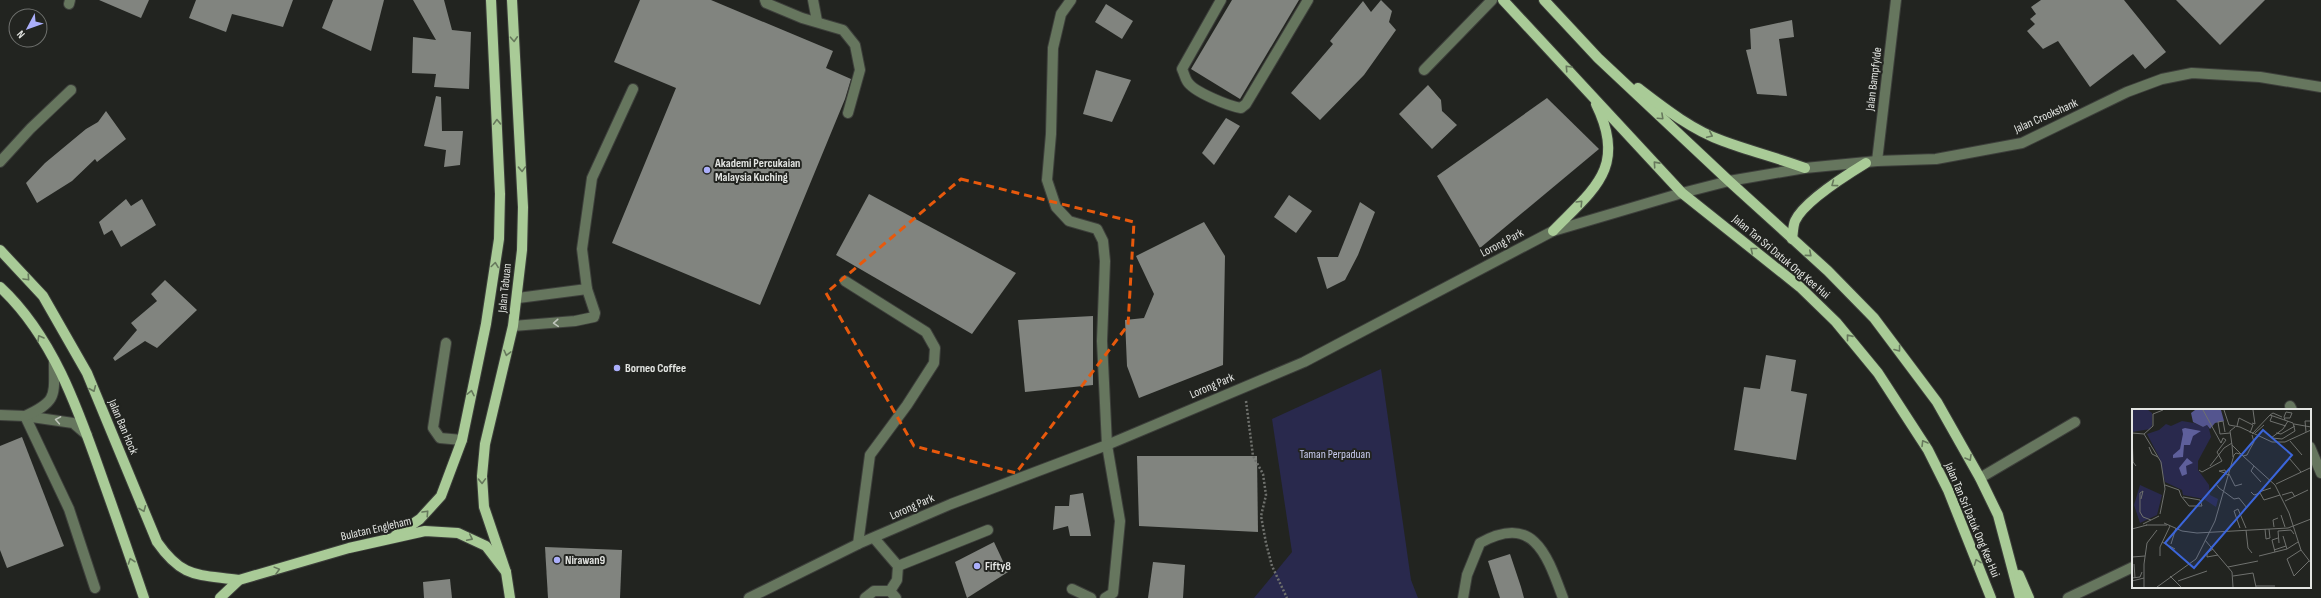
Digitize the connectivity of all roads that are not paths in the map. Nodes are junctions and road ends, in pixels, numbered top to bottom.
1 (491, 0) edge
2 (512, 0) edge
3 (813, 0) edge
4 (1071, 0) edge
5 (1221, 0) edge
6 (1308, 0) edge
7 (1492, 0) edge
8 (1503, 0) edge
9 (1544, 0) edge
10 (1896, 0) edge
11 (763, 1) edge
12 (817, 21) junction
13 (1598, 58) junction
14 (1424, 70) dead end
15 (2321, 87) edge
16 (633, 89) dead end
17 (71, 90) dead end
18 (1591, 93) junction
19 (848, 113) dead end
20 (1877, 161) junction
21 (0, 162) edge
22 (1866, 163) junction
23 (1805, 168) junction
24 (1728, 181) junction
25 (1682, 193) junction
26 (1553, 231) junction
27 (1792, 239) junction
28 (0, 250) edge
29 (844, 281) dead end
30 (0, 287) edge
31 (588, 289) junction
32 (518, 298) junction
33 (514, 326) junction
34 (446, 343) dead end
35 (54, 361) junction
36 (0, 414) edge
37 (25, 416) junction
38 (2075, 422) dead end
39 (87, 435) junction
40 (462, 440) junction
41 (1107, 445) junction
42 (2311, 449) edge
43 (2321, 473) edge
44 (1980, 478) junction
45 (988, 530) dead end
46 (396, 536) junction
47 (874, 538) junction
48 (858, 544) junction
49 (2009, 555) junction
50 (898, 566) junction
51 (2132, 567) edge
52 (506, 572) junction
53 (239, 580) junction
54 (95, 588) dead end
55 (1072, 589) dead end
56 (893, 595) edge
57 (144, 598) edge
58 (220, 598) edge
59 (510, 598) edge
60 (749, 598) edge
61 (865, 598) edge
62 (1091, 598) edge
63 (1105, 598) edge
64 (1463, 598) edge
65 (1563, 598) edge
66 (1991, 598) edge
67 (2020, 598) edge
68 (2029, 598) edge
69 (2068, 598) edge

40 -> 1 main road, Jalan Tabuan
2 -> 32 main road, Jalan Tabuan
3 - 12 street
4 - 41 street
5 - 6 street
7 - 14 street
18 -> 8 main road, Jalan Tan Sri Datuk Ong Kee Hui
9 - 13 main road, Jalan Tan Sri Datuk Ong Kee Hui
10 - 20 street, Jalan Bampfylde
11 - 12 street
12 - 19 street
13 -> 23 main road
13 -> 24 main road, Jalan Tan Sri Datuk Ong Kee Hui
15 - 20 street, Jalan Crookshank
16 - 31 street
17 - 21 street
25 -> 18 main road, Jalan Tan Sri Datuk Ong Kee Hui
26 -> 18 main road
20 - 22 street, Jalan Crookshank
22 - 23 street, Jalan Crookshank
22 -> 27 main road
23 - 24 street, Jalan Crookshank
24 - 25 street, Jalan Crookshank
24 - 27 main road, Jalan Tan Sri Datuk Ong Kee Hui
25 - 26 street, Lorong Park
66 -> 25 main road, Jalan Tan Sri Datuk Ong Kee Hui
26 - 41 street, Lorong Park
27 -> 44 main road, Jalan Tan Sri Datuk Ong Kee Hui
28 -> 53 main road, Jalan Ban Hock
29 - 48 street
35 -> 30 main road
31 - 32 street
31 -> 33 street
32 - 33 main road, Jalan Tabuan
33 -> 52 main road, Jalan Tabuan
34 - 40 street
35 - 37 street
35 - 39 main road
36 - 37 street
39 -> 37 street
37 - 54 street
38 - 44 street
57 -> 39 main road
46 -> 40 main road, Jalan Tabuan
41 - 47 street, Lorong Park
41 - 63 street
42 - 43 street
44 - 49 main road, Jalan Tan Sri Datuk Ong Kee Hui
45 - 50 street
46 -> 52 main road, Bulatan Engleham
53 -> 46 main road, Bulatan Engleham
47 - 48 street, Lorong Park
47 - 50 street
48 - 60 street, Lorong Park
49 - 67 main road, Jalan Tan Sri Datuk Ong Kee Hui
49 - 68 main road
50 - 56 street
51 - 69 street
52 - 59 main road, Bulatan Engleham
53 - 58 main road, Bulatan Engleham
55 - 62 street
56 - 61 street
64 - 65 street

